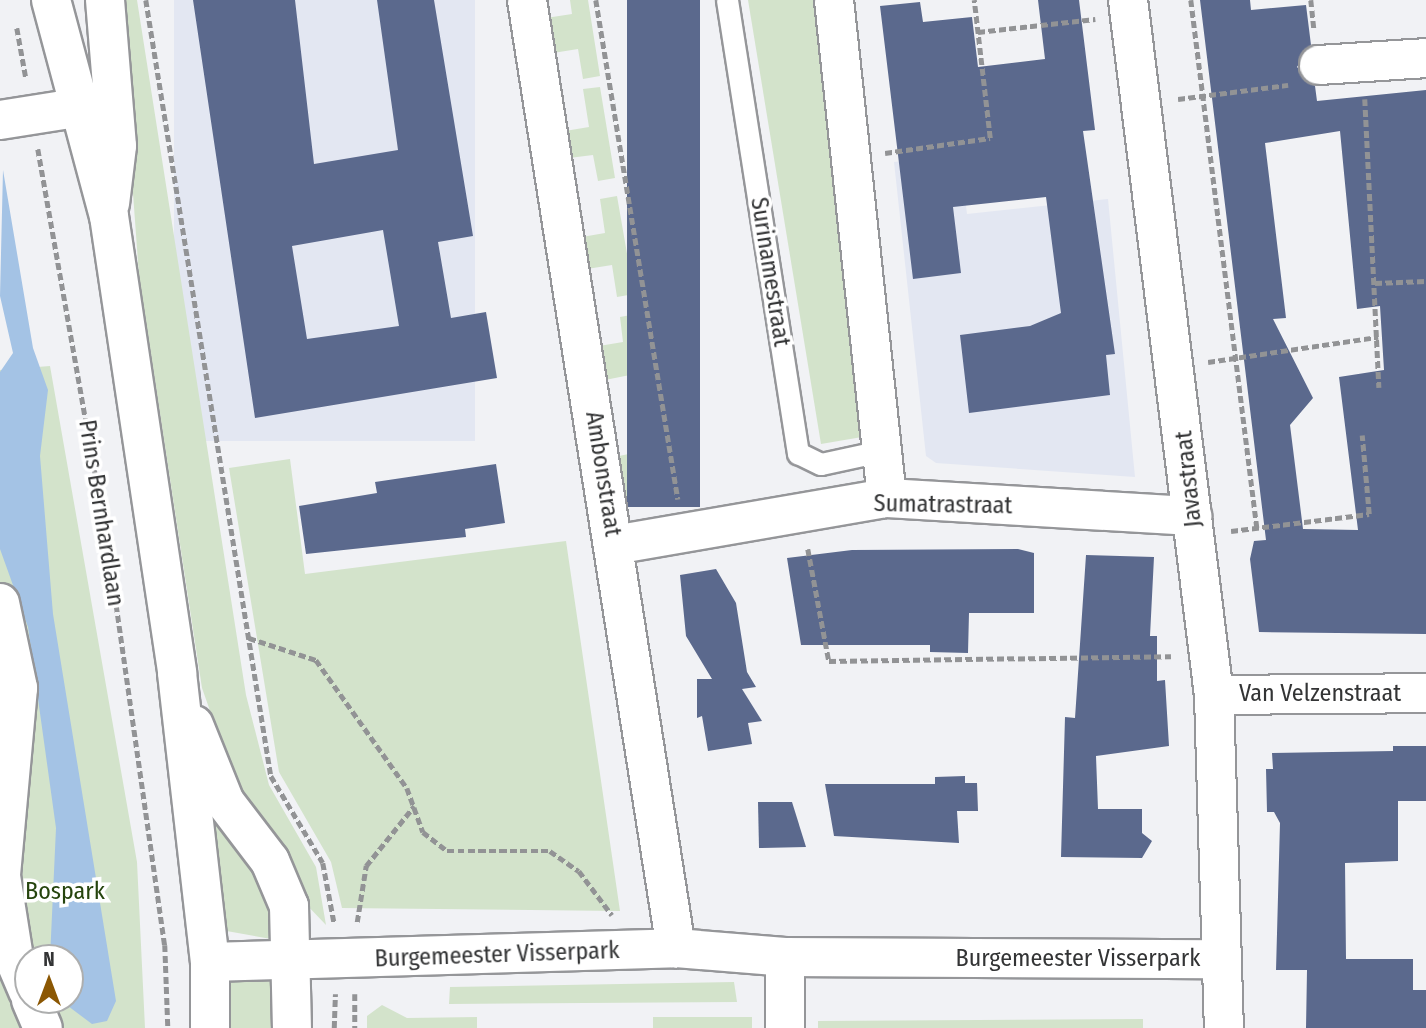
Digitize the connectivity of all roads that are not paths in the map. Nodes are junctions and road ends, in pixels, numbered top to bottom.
1 (51, 0) edge
2 (105, 0) edge
3 (527, 0) edge
4 (727, 0) edge
5 (834, 0) edge
6 (1129, 8) edge
7 (1426, 58) edge
8 (1320, 65) road end
9 (76, 108) junction
10 (16, 118) edge
11 (108, 216) junction
12 (886, 450) junction
13 (887, 498) junction
14 (1194, 526) junction
15 (614, 545) junction
16 (0, 603) edge
17 (177, 673) junction
18 (1426, 693) edge
19 (1214, 695) junction
20 (676, 948) junction
21 (14, 952) edge
22 (785, 957) junction
23 (1219, 959) junction
24 (292, 961) junction
25 (210, 962) junction
26 (210, 1028) edge
27 (292, 1028) edge
28 (785, 1028) edge
29 (1224, 1028) edge

1 - 9 street, Prins Bernhardlaan
2 - 11 street, Prins Bernhardlaan
3 - 15 street, Ambonstraat
4 - 12 lane, Surinamestraat
5 - 12 street
6 - 14 street, Javastraat
7 - 8 street
9 - 10 street
9 - 11 street, Prins Bernhardlaan
11 - 17 street, Prins Bernhardlaan
12 - 13 street
13 - 14 street, Sumatrastraat
13 - 15 street, Sumatrastraat
14 - 19 street, Javastraat
15 - 20 street, Ambonstraat
16 - 21 street
17 - 24 street, Prins Bernhardlaan
17 - 25 street, Prins Bernhardlaan
18 - 19 street, Van Velzenstraat
19 - 23 street, Javastraat
20 - 22 street, Burgemeester Visserpark
20 - 24 street, Burgemeester Visserpark
22 - 23 street, Burgemeester Visserpark
22 - 28 street
23 - 29 street, Burgemeester Visserpark
24 - 25 street, Burgemeester Visserpark
24 - 27 street, Prins Bernhardlaan
25 - 26 street, Prins Bernhardlaan

